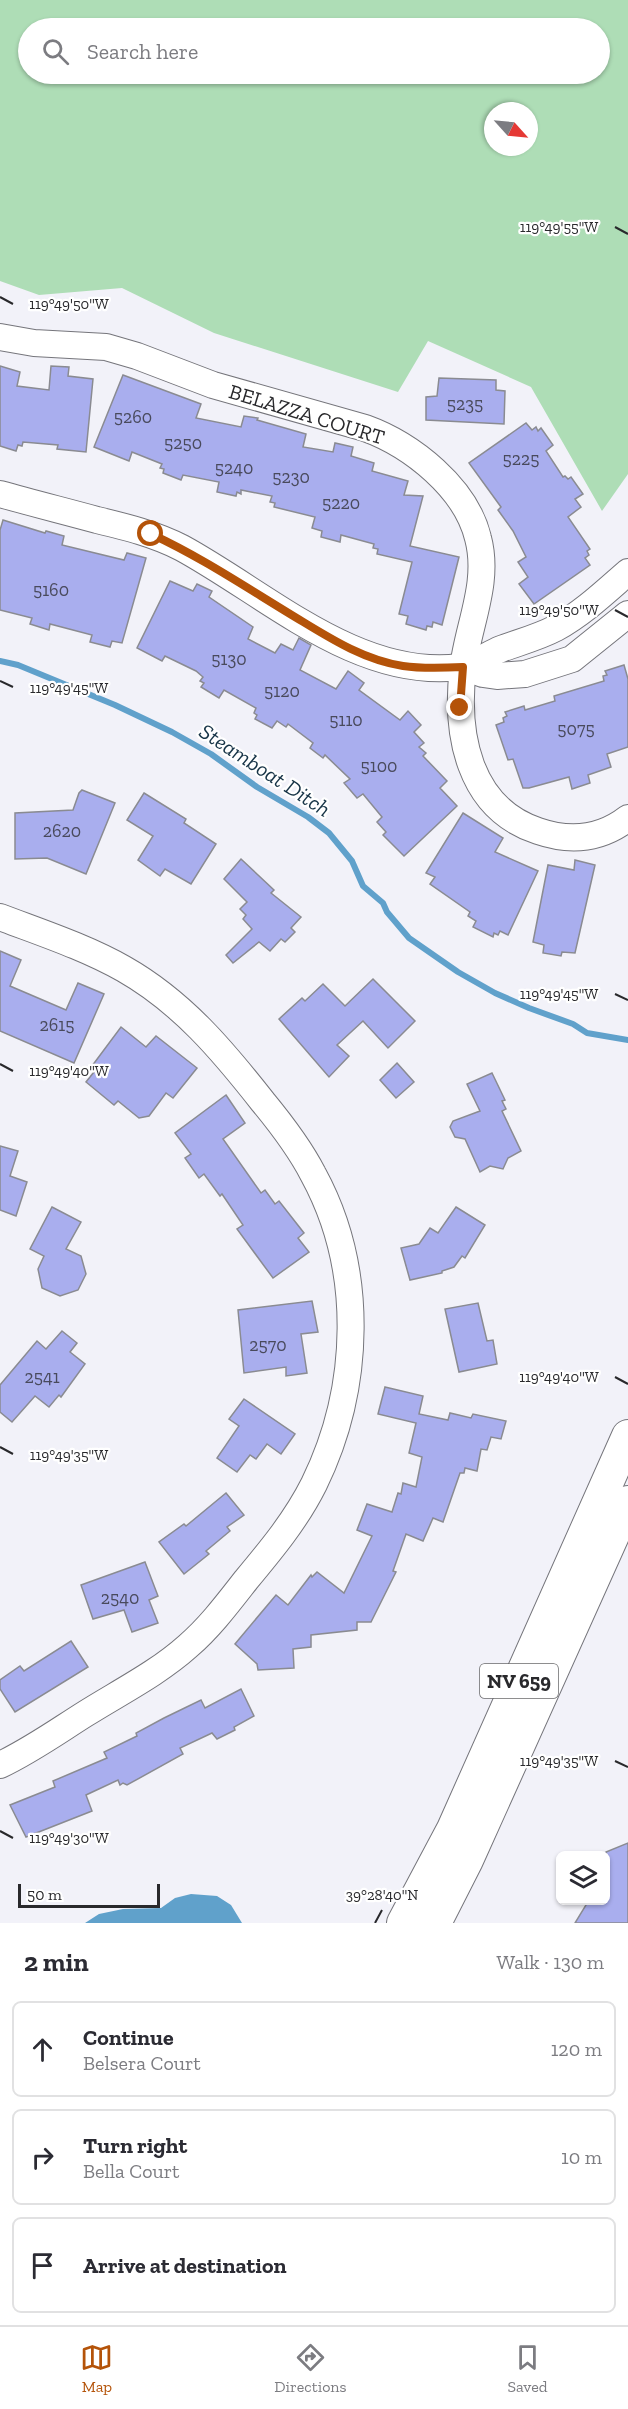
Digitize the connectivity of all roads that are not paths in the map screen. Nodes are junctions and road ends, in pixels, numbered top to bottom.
1 (0, 337) edge
2 (0, 495) edge
3 (628, 572) edge
4 (628, 614) edge
5 (557, 627) junction
6 (572, 658) junction
7 (463, 667) junction
8 (628, 818) edge
9 (0, 917) edge
10 (628, 1436) edge
11 (628, 1502) edge
12 (0, 1765) edge
13 (403, 1923) edge
14 (435, 1923) edge

1 - 7 street, BELAZZA COURT
2 - 7 street
3 - 5 street
4 - 6 street
5 - 6 street
5 - 7 street
6 - 7 street
7 - 8 street, BELAZZA COURT
9 - 12 street
10 - 13 main road, NV 659
11 - 14 main road, NV 659

